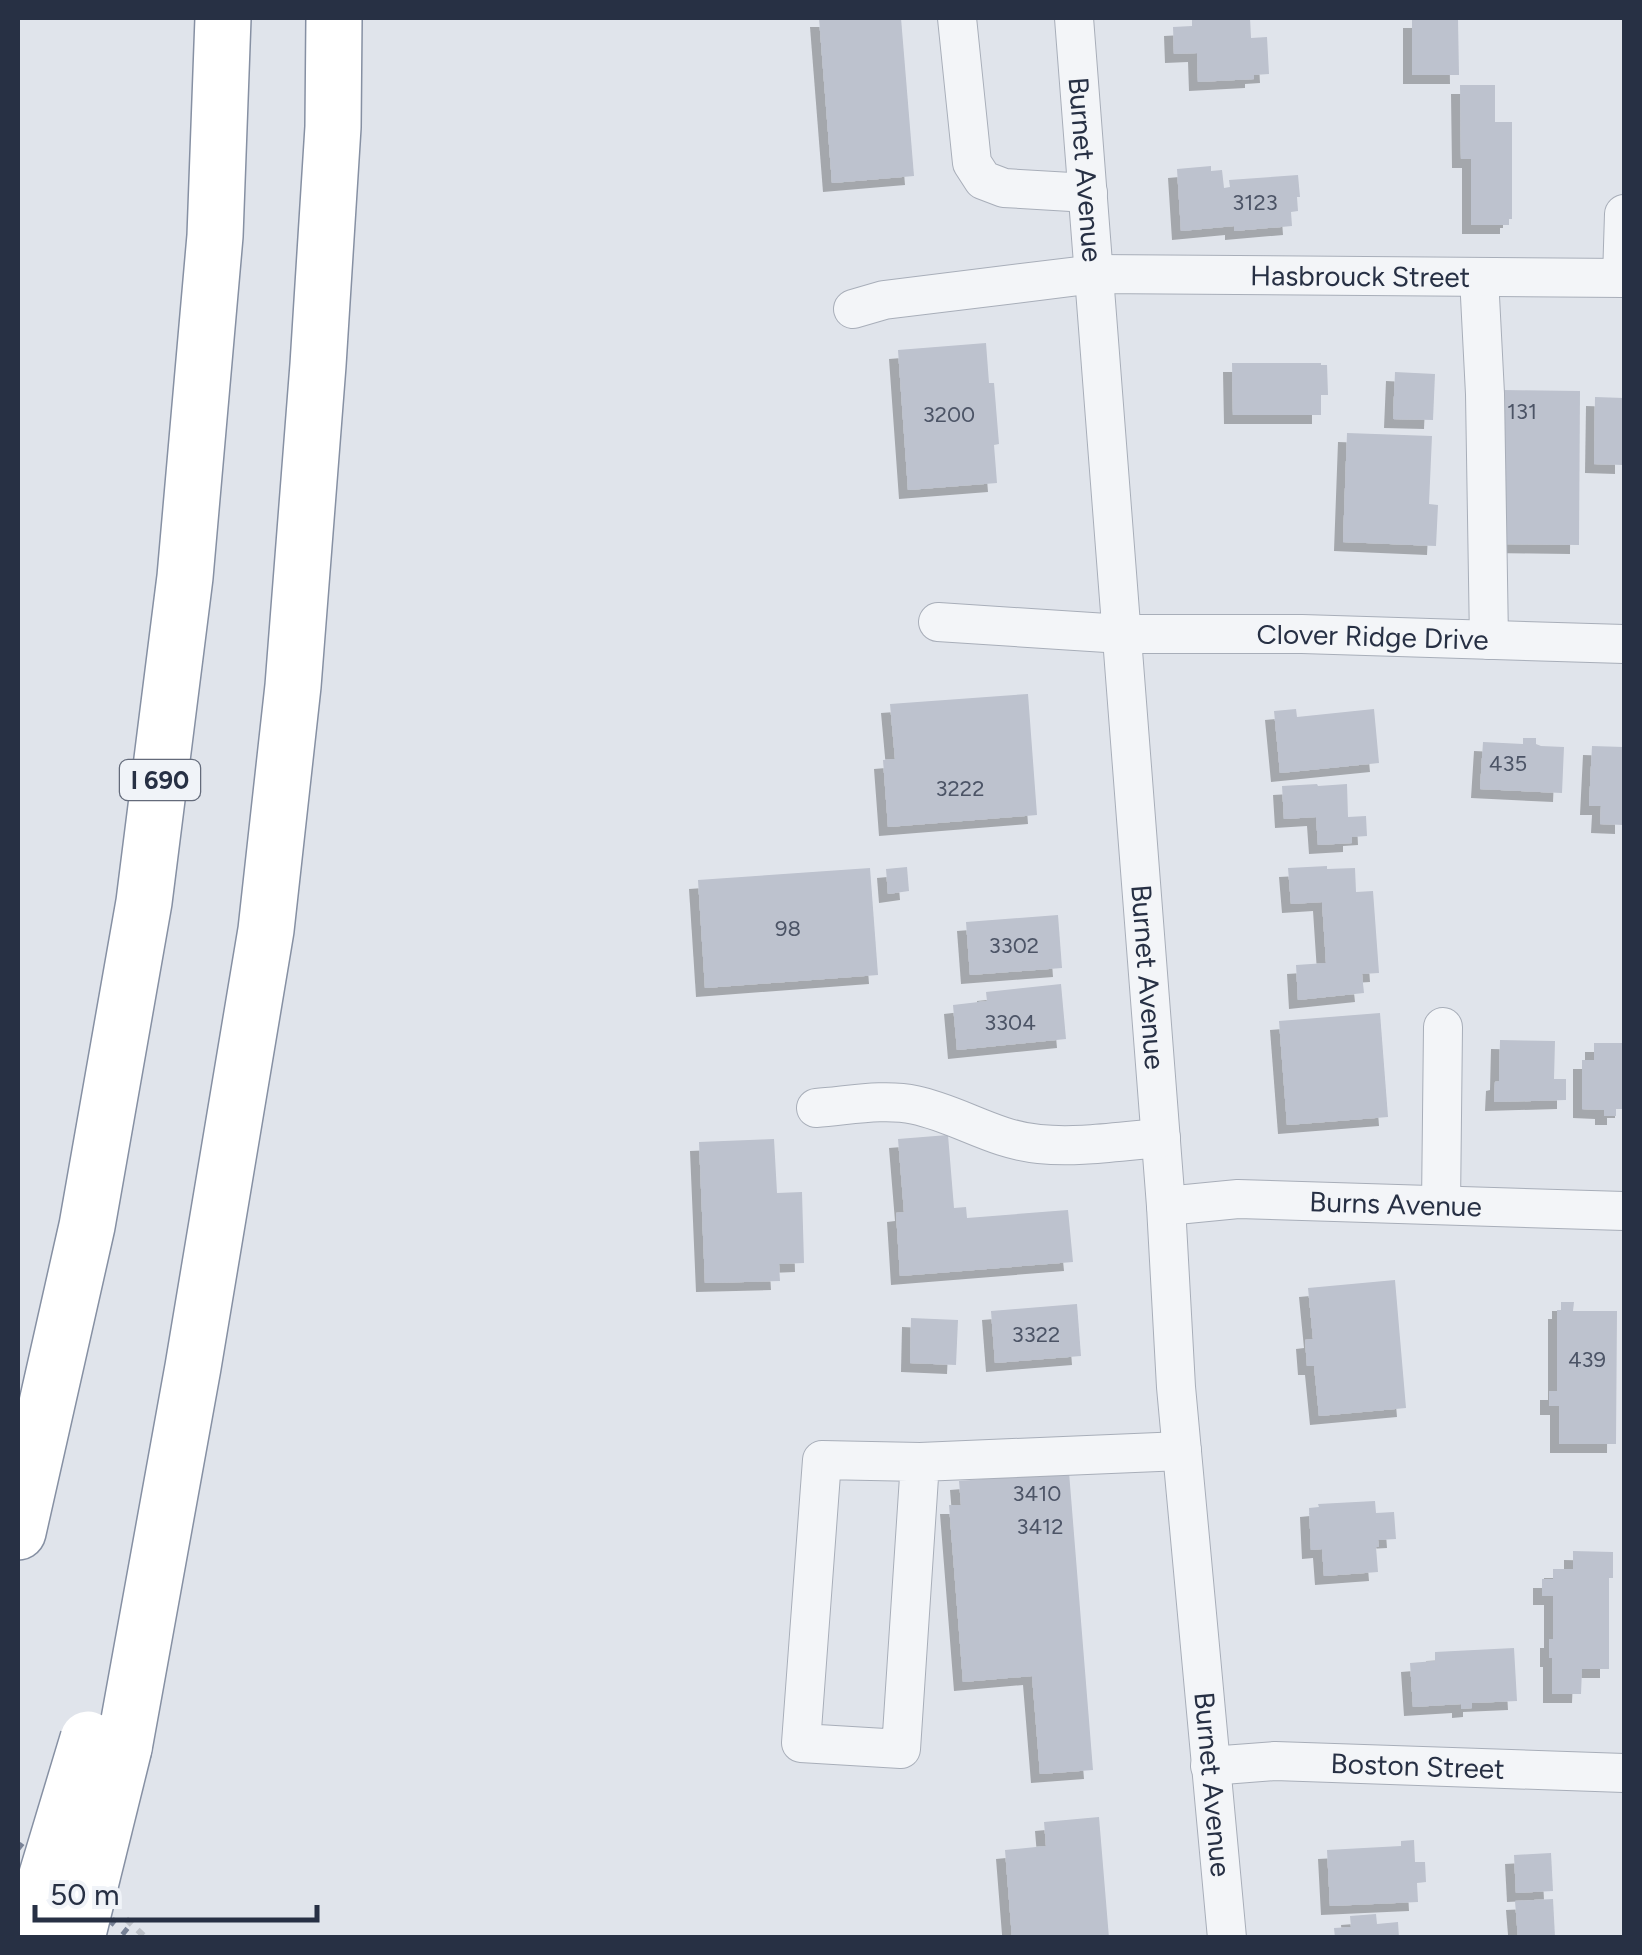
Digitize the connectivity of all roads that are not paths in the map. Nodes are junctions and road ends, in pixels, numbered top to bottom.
1 (224, 18) edge
2 (334, 18) edge
3 (957, 18) edge
4 (1074, 18) edge
5 (1088, 193) junction
6 (1624, 214) edge
7 (1095, 274) junction
8 (1478, 277) junction
9 (1624, 278) edge
10 (853, 309) dead end
11 (938, 622) dead end
12 (1122, 634) junction
13 (1489, 640) junction
14 (1624, 644) edge
15 (1442, 1027) dead end
16 (816, 1108) dead end
17 (1161, 1138) junction
18 (1166, 1206) junction
19 (1441, 1206) junction
20 (1624, 1211) edge
21 (1182, 1451) junction
22 (920, 1462) junction
23 (18, 1532) edge
24 (106, 1744) junction
25 (1210, 1766) junction
26 (1624, 1772) edge
27 (28, 1938) edge
28 (77, 1938) edge
29 (1227, 1938) edge

1 - 23 highway, I 690
2 - 24 highway
3 - 5 street
4 - 5 street, Burnet Avenue
5 - 7 street, Burnet Avenue
6 - 9 street
7 - 8 street, Hasbrouck Street
7 - 10 street, Hasbrouck Street
7 - 12 street, Burnet Avenue
8 - 9 street, Hasbrouck Street
8 - 13 street
11 - 12 street, Clover Ridge Drive
12 - 13 street, Clover Ridge Drive
12 - 17 street, Burnet Avenue
13 - 14 street, Clover Ridge Drive
15 - 19 street
16 - 17 street
17 - 18 street, Burnet Avenue
18 - 19 street, Burns Avenue
18 - 21 street, Burnet Avenue
19 - 20 street, Burns Avenue
21 - 22 street
21 - 25 street, Burnet Avenue
22 - 22 street
24 - 27 highway, bridge
24 - 28 highway, bridge
25 - 26 street, Boston Street
25 - 29 street, Burnet Avenue

